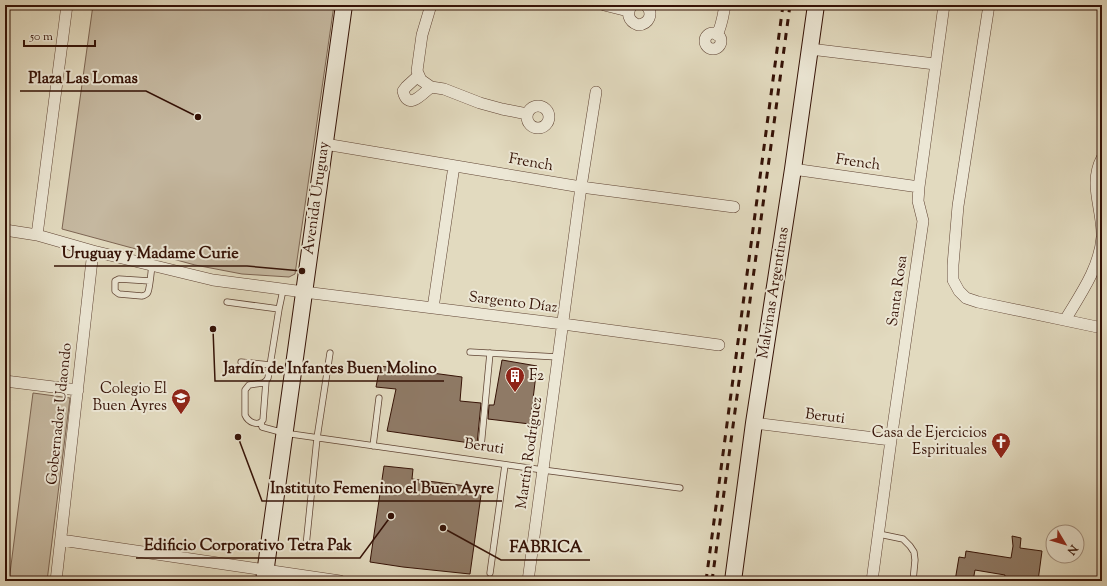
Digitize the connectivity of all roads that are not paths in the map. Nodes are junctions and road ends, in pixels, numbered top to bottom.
1 (67, 5) edge
2 (344, 5) edge
3 (431, 5) edge
4 (604, 5) edge
5 (646, 5) edge
6 (725, 5) edge
7 (816, 5) edge
8 (944, 5) edge
9 (989, 5) edge
10 (630, 8) edge
11 (717, 35) dead end
12 (810, 49) junction
13 (935, 64) junction
14 (418, 76) junction
15 (431, 87) junction
16 (596, 92) dead end
17 (527, 114) dead end
18 (324, 144) junction
19 (1102, 158) edge
20 (454, 166) junction
21 (793, 168) junction
22 (581, 187) junction
23 (919, 187) junction
24 (734, 207) dead end
25 (5, 230) edge
26 (37, 235) junction
27 (93, 251) junction
28 (152, 265) junction
29 (150, 282) junction
30 (283, 290) junction
31 (304, 292) junction
32 (227, 302) dead end
33 (433, 308) junction
34 (279, 309) junction
35 (1065, 320) junction
36 (563, 324) junction
37 (1102, 328) edge
38 (719, 345) dead end
39 (470, 352) dead end
40 (330, 353) dead end
41 (490, 353) junction
42 (559, 357) junction
43 (241, 362) dead end
44 (270, 365) junction
45 (8, 381) edge
46 (266, 381) junction
47 (78, 390) junction
48 (379, 398) dead end
49 (261, 422) junction
50 (754, 423) junction
51 (284, 433) junction
52 (317, 438) junction
53 (891, 440) junction
54 (373, 446) junction
55 (481, 447) dead end
56 (505, 465) junction
57 (543, 470) junction
58 (680, 488) dead end
59 (879, 534) junction
60 (60, 540) junction
61 (306, 546) dead end
62 (490, 574) dead end
63 (265, 576) edge
64 (56, 581) edge
65 (340, 581) edge
66 (528, 581) edge
67 (733, 581) edge
68 (872, 581) edge
69 (913, 581) edge

1 - 26 street
2 - 18 street, Avenida Uruguay
3 - 14 street
4 - 10 street
5 - 10 street
6 - 11 street
7 - 12 street, Malvinas Argentinas
8 - 13 street, Santa Rosa
9 - 35 street
12 - 13 street
12 - 21 street, Malvinas Argentinas
13 - 23 street, Santa Rosa
14 - 15 street
14 - 15 street
15 - 17 street
16 - 22 street, Martín Rodríguez
18 - 20 street, French
18 - 31 street, Avenida Uruguay
19 - 35 street
20 - 22 street, French
20 - 33 street
21 - 23 street, French
21 - 50 street, Malvinas Argentinas
22 - 24 street, French
22 - 36 street, Martín Rodríguez
23 - 53 street, Santa Rosa
25 - 26 street, Sargento Díaz
26 - 27 street, Sargento Díaz
27 - 28 street, Sargento Díaz
27 - 47 street, Gobernador Udaondo
28 - 29 lane
28 - 30 street, Sargento Díaz
29 - 29 lane
30 - 31 street, Sargento Díaz
30 - 34 lane
31 - 33 street, Sargento Díaz
31 - 51 street, Avenida Uruguay
32 - 34 lane
33 - 36 street, Sargento Díaz
34 - 44 lane
35 - 37 street
36 - 38 street, Sargento Díaz
36 - 42 street, Martín Rodríguez
39 - 41 lane
40 - 52 lane
41 - 42 lane
41 - 55 lane
42 - 57 street, Martín Rodríguez
43 - 44 lane
44 - 46 lane
45 - 47 street
46 - 49 lane
46 - 49 lane
47 - 60 street, Gobernador Udaondo
48 - 54 lane
49 - 51 lane, Beruti
50 - 53 street, Beruti
50 - 67 street, Malvinas Argentinas
51 - 52 lane, Beruti
51 - 63 street, Avenida Uruguay
52 - 54 lane, Beruti
52 - 61 lane
53 - 59 street, Santa Rosa
54 - 56 lane, Beruti
56 - 57 lane, Beruti
56 - 62 lane
57 - 58 lane, Beruti
57 - 66 street, Martín Rodríguez
59 - 68 street, Santa Rosa
59 - 69 lane
60 - 63 street
60 - 64 street, Gobernador Udaondo
63 - 65 street

